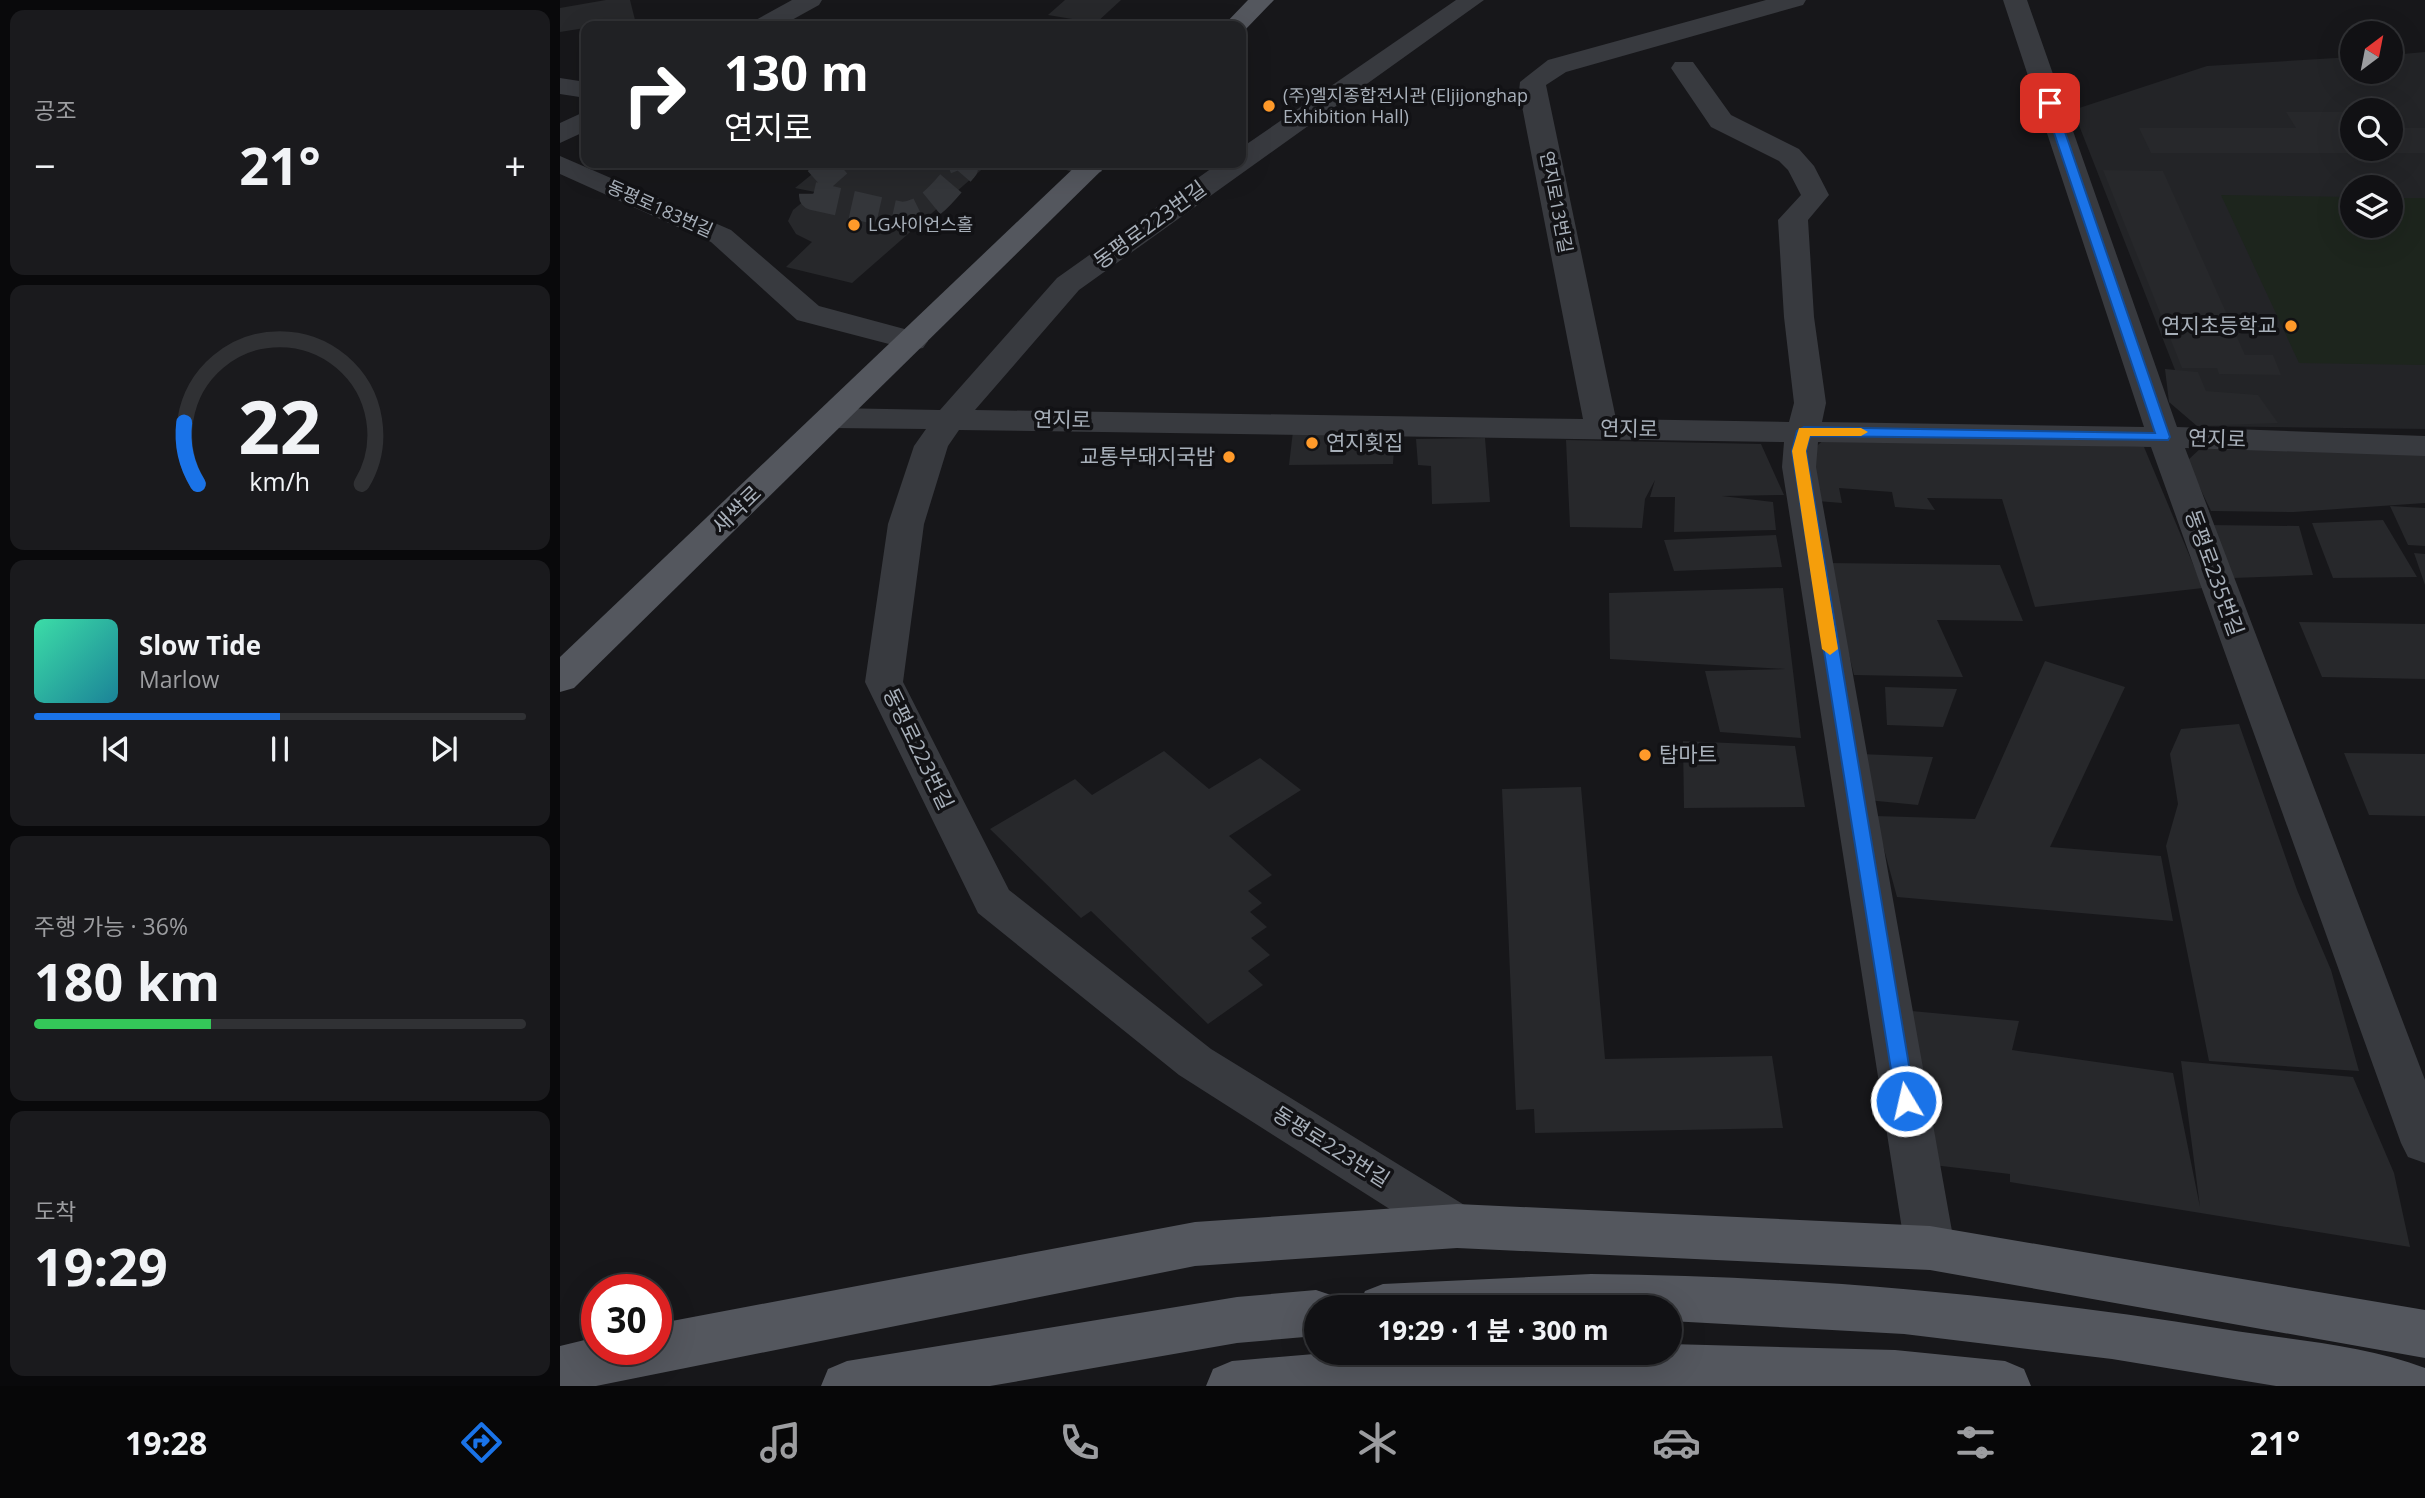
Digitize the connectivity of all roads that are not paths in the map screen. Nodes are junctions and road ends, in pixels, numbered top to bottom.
1 (810, 0) edge
2 (1262, 0) edge
3 (1472, 0) edge
4 (1794, 0) edge
5 (2015, 0) edge
6 (772, 21) edge
7 (1240, 21) edge
8 (1684, 68) dead end
9 (560, 86) edge
10 (581, 89) edge
11 (581, 122) edge
12 (560, 135) edge
13 (1246, 157) edge
14 (560, 164) edge
15 (1081, 168) edge
16 (1231, 168) edge
17 (912, 341) junction
18 (833, 418) junction
19 (950, 418) junction
20 (1601, 428) junction
21 (1804, 431) junction
22 (2164, 437) junction
23 (2425, 446) edge
24 (560, 679) edge
25 (2425, 1143) edge
26 (1457, 1226) junction
27 (1930, 1248) junction
28 (1682, 1298) edge
29 (1304, 1314) edge
30 (2425, 1334) edge
31 (672, 1346) edge
32 (582, 1365) edge
33 (560, 1370) edge
34 (2403, 1385) edge
35 (847, 1386) edge
36 (1232, 1386) edge
37 (2005, 1386) edge

1 - 6 street
2 - 7 main road
3 - 13 street, 동평로223번길
4 - 20 street, 연지로13번길
5 - 22 street, 동평로235번길
8 - 21 street
9 - 10 street
11 - 12 street
14 - 17 street, 동평로183번길
15 - 17 main road, 새싹로
16 - 19 street, 동평로223번길
17 - 18 main road, 새싹로
18 - 19 street, 연지로
18 - 24 main road, 새싹로
19 - 20 street, 연지로
19 - 26 street, 동평로223번길
20 - 21 street, 연지로
21 - 22 street, 연지로
21 - 27 street
22 - 23 street, 연지로
22 - 25 street, 동평로235번길
26 - 27 main road
26 - 31 main road
27 - 30 main road
28 - 34 main road
29 - 35 main road
32 - 33 main road
36 - 37 main road

